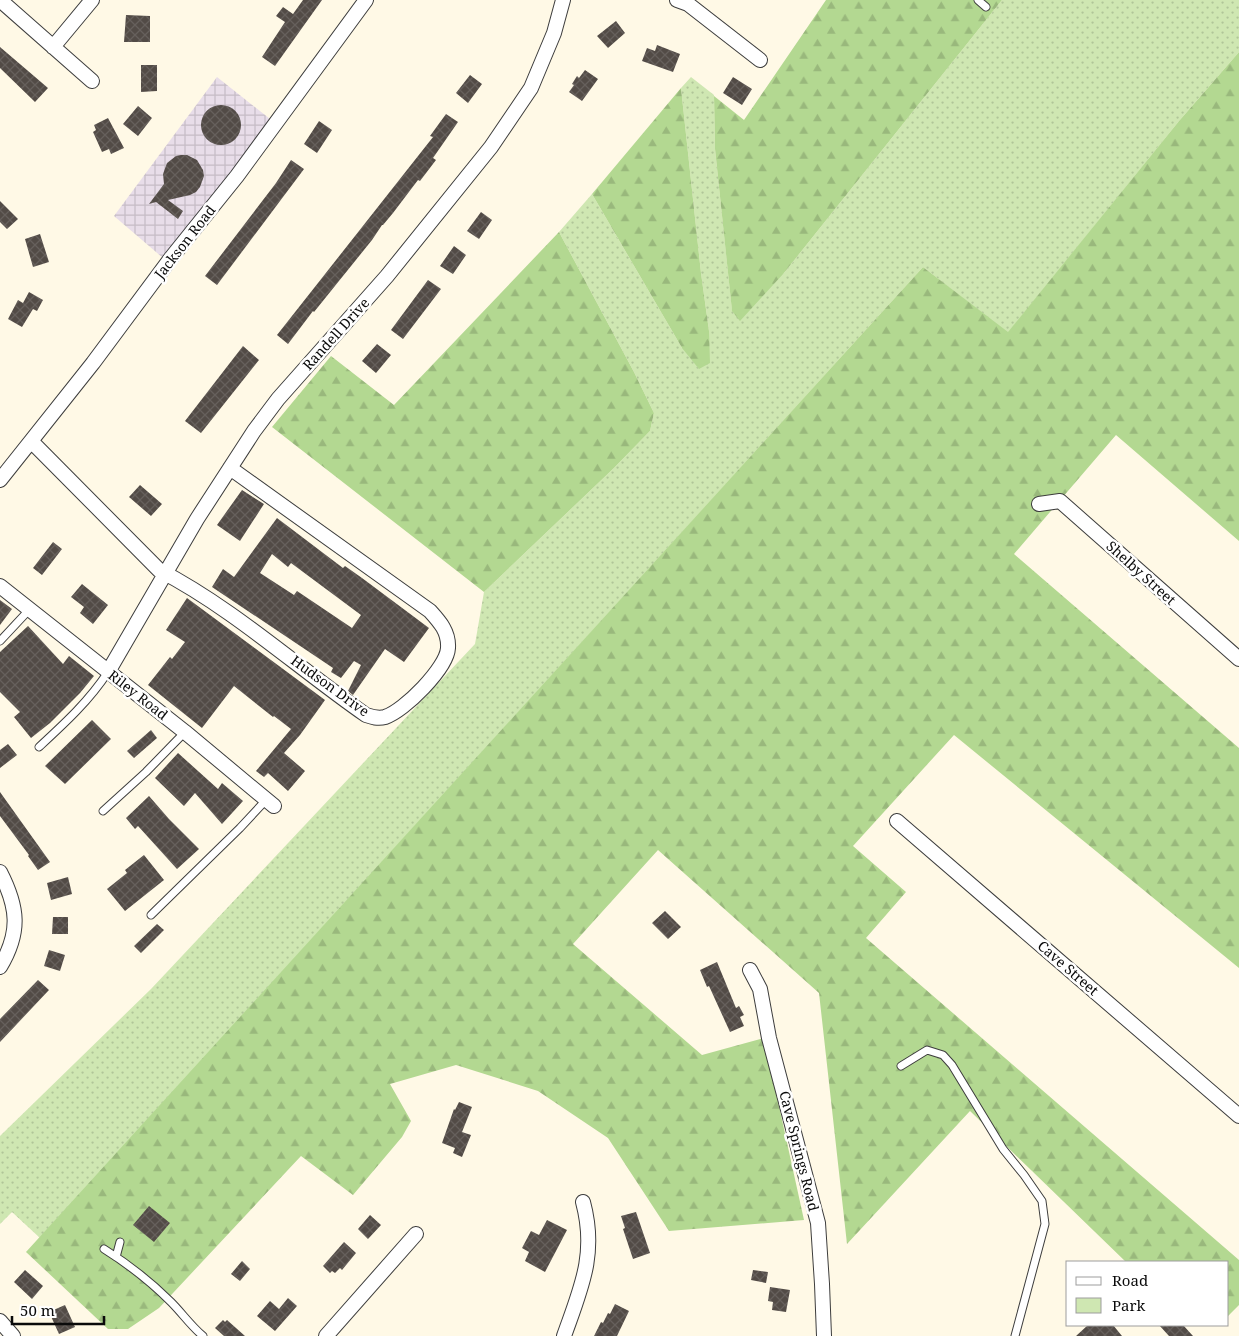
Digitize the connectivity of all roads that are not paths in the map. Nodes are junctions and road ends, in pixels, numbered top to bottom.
1 (0, 0) edge
2 (92, 0) edge
3 (366, 0) edge
4 (563, 0) edge
5 (677, 0) edge
6 (978, 0) edge
7 (986, 7) dead end
8 (53, 47) junction
9 (760, 60) dead end
10 (92, 81) dead end
11 (31, 441) junction
12 (230, 468) junction
13 (0, 480) edge
14 (1039, 504) dead end
15 (165, 572) junction
16 (0, 586) edge
17 (29, 610) junction
18 (0, 641) edge
19 (1239, 659) edge
20 (108, 672) junction
21 (185, 732) junction
22 (39, 746) dead end
23 (270, 803) joint
24 (104, 811) dead end
25 (897, 821) dead end
26 (0, 872) edge
27 (151, 915) dead end
28 (0, 967) edge
29 (750, 970) dead end
30 (901, 1066) dead end
31 (1239, 1116) edge
32 (582, 1202) dead end
33 (416, 1234) dead end
34 (120, 1242) dead end
35 (104, 1249) dead end
36 (116, 1257) junction
37 (0, 1322) edge
38 (13, 1336) edge
39 (203, 1336) edge
40 (326, 1336) edge
41 (564, 1336) edge
42 (824, 1336) edge
43 (1015, 1336) edge

1 - 8 street
2 - 8 street
3 - 11 street, Jackson Road
4 - 12 street, Randell Drive
5 - 9 street
6 - 7 lane
8 - 10 street
11 - 13 street, Jackson Road
11 - 15 street, Hudson Drive
12 - 15 street, Randell Drive
12 - 15 street, Hudson Drive
14 - 19 street, Shelby Street
15 - 20 street, Randell Drive
16 - 17 street, Riley Road
17 - 18 lane
17 - 20 street, Riley Road
20 - 21 street, Riley Road
20 - 22 lane
21 - 23 street, Riley Road
21 - 24 lane
23 - 27 lane
25 - 31 street, Cave Street
26 - 28 street
29 - 42 street, Cave Springs Road
30 - 43 lane
32 - 41 street
33 - 40 street
34 - 36 lane
35 - 36 lane
36 - 39 lane
37 - 38 street

